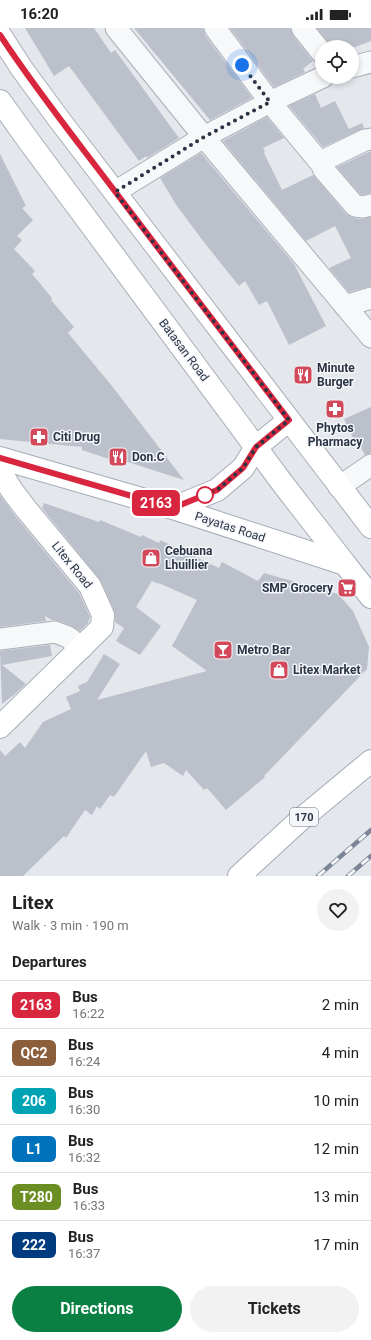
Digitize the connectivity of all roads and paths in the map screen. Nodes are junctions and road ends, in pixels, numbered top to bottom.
1 (116, 28) edge
2 (215, 28) edge
3 (302, 28) edge
4 (0, 35) edge
5 (315, 44) edge
6 (371, 62) edge
7 (359, 65) edge
8 (315, 81) edge
9 (0, 101) edge
10 (270, 102) junction
11 (204, 137) junction
12 (371, 139) edge
13 (322, 164) junction
14 (115, 192) junction
15 (371, 205) edge
16 (371, 298) edge
17 (345, 306) junction
18 (371, 337) edge
19 (289, 420) junction
20 (256, 447) junction
21 (0, 458) edge
22 (371, 465) edge
23 (0, 471) edge
24 (339, 487) junction
25 (173, 508) junction
26 (371, 527) edge
27 (345, 564) junction
28 (371, 597) edge
29 (0, 639) edge
30 (82, 648) junction
31 (0, 727) edge
32 (371, 761) edge
33 (239, 876) edge

1 - 11 street
2 - 10 street
3 - 5 street
4 - 14 main road
6 - 7 street
8 - 10 street
9 - 20 main road, Batasan Road
10 - 11 street
10 - 13 street
11 - 14 street
11 - 17 street
12 - 13 street
13 - 15 street
14 - 19 main road
16 - 17 street
17 - 18 street
19 - 20 main road
19 - 24 main road
20 - 25 main road
20 - 27 main road, Batasan Road
21 - 25 main road, Payatas Road
22 - 24 street
23 - 30 main road, Litex Road
24 - 26 main road
25 - 27 main road, Payatas Road
27 - 28 main road, Batasan Road
29 - 30 street
30 - 31 main road, Litex Road
32 - 33 main road, 170

